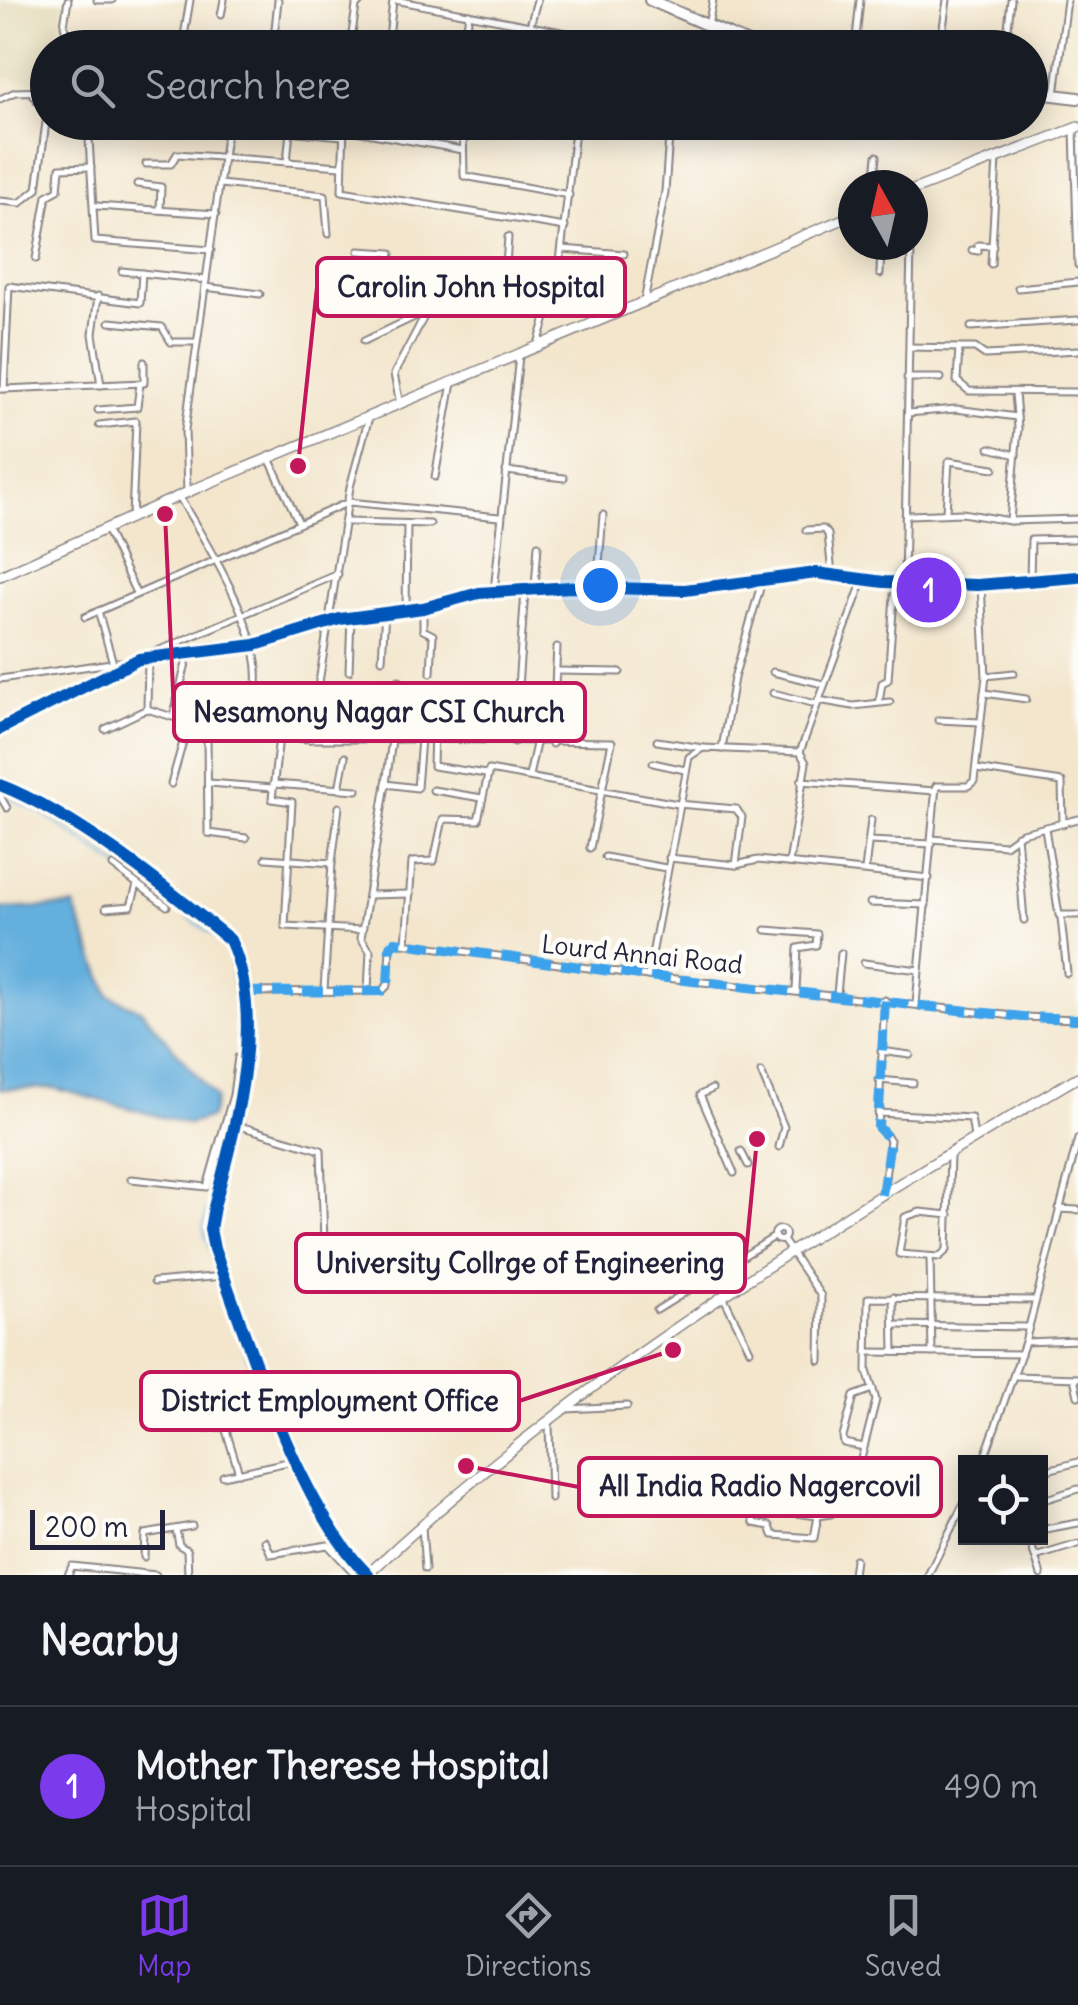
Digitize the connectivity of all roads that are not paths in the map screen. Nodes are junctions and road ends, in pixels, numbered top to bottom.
1 (68, 0) edge
2 (97, 0) edge
3 (112, 0) edge
4 (190, 0) edge
5 (224, 0) edge
6 (278, 0) edge
7 (362, 0) edge
8 (394, 0) edge
9 (537, 0) edge
10 (650, 0) edge
11 (714, 0) edge
12 (860, 0) edge
13 (947, 0) edge
14 (1011, 0) edge
15 (1067, 0) edge
16 (469, 14) junction
17 (220, 15) dead end
18 (710, 25) junction
19 (530, 26) junction
20 (65, 30) edge
21 (185, 30) edge
22 (276, 30) edge
23 (353, 30) edge
24 (390, 30) edge
25 (466, 30) edge
26 (551, 30) edge
27 (707, 30) edge
28 (721, 30) edge
29 (857, 30) edge
30 (943, 30) edge
31 (1008, 30) edge
32 (30, 95) edge
33 (1048, 95) edge
34 (1054, 95) junction
35 (1048, 97) edge
36 (0, 100) edge
37 (1078, 101) edge
38 (1076, 128) edge
39 (1048, 139) edge
40 (44, 140) edge
41 (89, 140) edge
42 (226, 140) edge
43 (289, 140) edge
44 (343, 140) edge
45 (407, 140) edge
46 (462, 140) edge
47 (574, 140) edge
48 (669, 140) edge
49 (1046, 140) edge
50 (462, 150) junction
51 (877, 156) dead end
52 (224, 157) junction
53 (998, 159) junction
54 (287, 162) junction
55 (146, 164) dead end
56 (341, 166) junction
57 (91, 167) junction
58 (876, 170) edge
59 (1076, 183) edge
60 (137, 184) dead end
61 (220, 184) junction
62 (928, 185) edge
63 (342, 191) junction
64 (569, 195) junction
65 (328, 196) junction
66 (0, 202) edge
67 (96, 206) junction
68 (160, 209) junction
69 (216, 214) junction
70 (1076, 217) edge
71 (838, 221) edge
72 (565, 227) junction
73 (328, 234) dead end
74 (508, 237) dead end
75 (993, 246) junction
76 (562, 249) junction
77 (211, 250) junction
78 (972, 250) dead end
79 (359, 251) dead end
80 (624, 254) dead end
81 (36, 259) dead end
82 (881, 260) edge
83 (910, 260) edge
84 (991, 264) dead end
85 (1078, 265) edge
86 (122, 271) dead end
87 (142, 273) junction
88 (880, 274) dead end
89 (455, 280) junction
90 (506, 280) junction
91 (1078, 282) edge
92 (206, 283) junction
93 (0, 285) edge
94 (10, 286) junction
95 (1018, 288) dead end
96 (556, 290) junction
97 (260, 294) dead end
98 (98, 296) junction
99 (644, 302) junction
100 (427, 311) junction
101 (1078, 320) edge
102 (110, 322) dead end
103 (971, 327) dead end
104 (364, 341) dead end
105 (196, 342) junction
106 (536, 346) junction
107 (909, 348) junction
108 (959, 348) junction
109 (1078, 350) edge
110 (519, 356) junction
111 (144, 362) dead end
112 (907, 378) junction
113 (942, 378) dead end
114 (452, 383) junction
115 (140, 384) junction
116 (101, 385) junction
117 (2, 389) edge
118 (1078, 392) edge
119 (1015, 393) junction
120 (400, 404) junction
121 (137, 407) junction
122 (98, 410) dead end
123 (908, 412) junction
124 (370, 416) junction
125 (1017, 417) junction
126 (136, 421) junction
127 (98, 425) dead end
128 (990, 448) dead end
129 (1016, 455) junction
130 (269, 458) junction
131 (994, 468) dead end
132 (506, 471) junction
133 (435, 478) dead end
134 (564, 478) dead end
135 (183, 494) junction
136 (350, 502) junction
137 (946, 512) junction
138 (603, 515) dead end
139 (908, 515) junction
140 (132, 517) junction
141 (499, 517) junction
142 (1032, 518) junction
143 (1078, 518) edge
144 (1010, 521) junction
145 (348, 522) junction
146 (299, 523) junction
147 (407, 524) junction
148 (430, 524) dead end
149 (106, 529) junction
150 (806, 530) dead end
151 (1073, 539) dead end
152 (1030, 542) junction
153 (538, 546) dead end
154 (212, 559) junction
155 (338, 574) junction
156 (832, 575) junction
157 (0, 576) edge
158 (1078, 577) edge
159 (763, 578) junction
160 (863, 580) junction
161 (1030, 580) junction
162 (896, 582) junction
163 (904, 583) junction
164 (981, 584) junction
165 (535, 588) junction
166 (596, 588) junction
167 (525, 590) junction
168 (494, 592) junction
169 (136, 593) junction
170 (424, 608) junction
171 (98, 610) junction
172 (406, 610) junction
173 (385, 612) junction
174 (241, 614) junction
175 (85, 616) dead end
176 (351, 617) junction
177 (328, 624) junction
178 (255, 645) junction
179 (558, 647) dead end
180 (188, 654) junction
181 (148, 658) junction
182 (139, 659) junction
183 (382, 659) dead end
184 (113, 663) junction
185 (349, 671) dead end
186 (556, 671) junction
187 (620, 672) dead end
188 (773, 672) dead end
189 (1014, 672) dead end
190 (431, 673) dead end
191 (986, 676) junction
192 (0, 679) edge
193 (399, 680) dead end
194 (824, 684) junction
195 (773, 693) dead end
196 (984, 693) junction
197 (435, 694) dead end
198 (1026, 699) dead end
199 (817, 702) junction
200 (879, 702) junction
201 (890, 702) dead end
202 (148, 708) junction
203 (173, 717) junction
204 (938, 720) dead end
205 (189, 721) junction
206 (980, 722) junction
207 (208, 726) junction
208 (105, 728) dead end
209 (0, 729) edge
210 (310, 739) junction
211 (396, 739) junction
212 (421, 739) junction
213 (434, 740) junction
214 (657, 741) dead end
215 (514, 742) junction
216 (536, 744) junction
217 (552, 744) junction
218 (703, 748) junction
219 (722, 749) junction
220 (800, 752) junction
221 (345, 757) dead end
222 (653, 762) dead end
223 (976, 769) junction
224 (685, 770) junction
225 (486, 774) junction
226 (528, 776) junction
227 (801, 781) junction
228 (209, 783) junction
229 (171, 784) dead end
230 (386, 784) junction
231 (0, 785) edge
232 (272, 786) junction
233 (339, 789) junction
234 (603, 789) junction
235 (357, 790) dead end
236 (433, 790) dead end
237 (935, 791) junction
238 (0, 796) edge
239 (482, 798) junction
240 (678, 804) junction
241 (339, 807) dead end
242 (7, 808) dead end
243 (871, 820) dead end
244 (1078, 820) edge
245 (1063, 824) junction
246 (1045, 828) junction
247 (1017, 835) junction
248 (246, 838) dead end
249 (868, 841) junction
250 (932, 842) junction
251 (590, 848) dead end
252 (288, 857) junction
253 (605, 857) dead end
254 (266, 858) dead end
255 (669, 858) junction
256 (789, 862) junction
257 (332, 863) junction
258 (736, 865) junction
259 (113, 866) dead end
260 (667, 868) junction
261 (866, 870) junction
262 (146, 876) junction
263 (930, 878) junction
264 (138, 884) junction
265 (368, 894) junction
266 (410, 894) junction
267 (870, 903) dead end
268 (926, 905) junction
269 (168, 906) dead end
270 (106, 908) dead end
271 (1078, 915) edge
272 (1061, 918) junction
273 (1024, 920) dead end
274 (326, 928) junction
275 (362, 930) junction
276 (766, 930) dead end
277 (406, 944) junction
278 (841, 953) dead end
279 (864, 963) dead end
280 (919, 970) junction
281 (1067, 973) dead end
282 (648, 976) junction
283 (324, 990) junction
284 (368, 990) junction
285 (796, 990) junction
286 (243, 992) junction
287 (837, 994) junction
288 (885, 1000) junction
289 (916, 1004) junction
290 (1078, 1019) edge
291 (881, 1051) junction
292 (910, 1055) dead end
293 (238, 1056) dead end
294 (761, 1072) dead end
295 (1078, 1076) edge
296 (878, 1080) junction
297 (914, 1083) dead end
298 (712, 1088) dead end
299 (878, 1113) junction
300 (226, 1122) junction
301 (235, 1124) junction
302 (974, 1138) junction
303 (1078, 1139) edge
304 (779, 1146) dead end
305 (742, 1151) dead end
306 (218, 1152) junction
307 (950, 1153) junction
308 (228, 1154) junction
309 (748, 1165) dead end
310 (734, 1173) dead end
311 (131, 1179) dead end
312 (882, 1195) junction
313 (1059, 1208) junction
314 (1078, 1210) edge
315 (950, 1215) junction
316 (790, 1254) junction
317 (930, 1257) junction
318 (325, 1274) dead end
319 (224, 1276) junction
320 (154, 1282) dead end
321 (724, 1298) junction
322 (893, 1298) junction
323 (931, 1298) junction
324 (1035, 1300) junction
325 (657, 1310) dead end
326 (896, 1325) junction
327 (934, 1325) junction
328 (1028, 1327) junction
329 (1078, 1340) edge
330 (1026, 1342) junction
331 (750, 1350) dead end
332 (867, 1352) junction
333 (894, 1352) junction
334 (932, 1353) junction
335 (1021, 1354) junction
336 (820, 1360) dead end
337 (1015, 1376) junction
338 (1076, 1378) edge
339 (205, 1385) dead end
340 (872, 1388) junction
341 (252, 1392) dead end
342 (1078, 1396) edge
343 (208, 1401) junction
344 (627, 1406) dead end
345 (565, 1408) junction
346 (550, 1420) junction
347 (864, 1447) junction
348 (986, 1455) edge
349 (298, 1460) junction
350 (1078, 1462) edge
351 (1048, 1470) edge
352 (239, 1473) junction
353 (223, 1476) dead end
354 (1078, 1489) edge
355 (1048, 1498) edge
356 (551, 1500) dead end
357 (958, 1515) edge
358 (818, 1516) junction
359 (422, 1523) junction
360 (1078, 1523) edge
361 (192, 1526) dead end
362 (176, 1528) junction
363 (1048, 1529) edge
364 (265, 1541) dead end
365 (1078, 1544) edge
366 (1031, 1545) edge
367 (1035, 1557) junction
368 (144, 1558) dead end
369 (854, 1560) dead end
370 (425, 1569) dead end
371 (68, 1575) edge
372 (156, 1575) edge
373 (188, 1575) edge
374 (356, 1575) edge
375 (368, 1575) edge
376 (853, 1575) edge
377 (928, 1575) edge
378 (1040, 1575) edge

1 - 20 street
2 - 3 street
4 - 21 street
5 - 17 street
6 - 22 street
7 - 23 street
8 - 16 street
8 - 24 street
9 - 19 street
10 - 18 highway
11 - 18 street
12 - 29 street
13 - 30 street
14 - 31 street
15 - 34 street
16 - 19 street
16 - 25 street
18 - 27 street
18 - 28 highway
19 - 26 street
32 - 36 street
33 - 34 highway
34 - 37 highway
35 - 37 highway
38 - 39 main road
38 - 59 street
40 - 66 street
41 - 57 street
42 - 52 street
43 - 54 street
44 - 56 street
45 - 50 street
46 - 50 street
47 - 64 street
48 - 99 street
49 - 53 main road
50 - 64 street
51 - 58 street
52 - 54 street
52 - 55 street
52 - 61 street
53 - 62 main road
53 - 75 street
54 - 56 street
56 - 63 street
57 - 67 street
57 - 81 street
59 - 70 street
60 - 68 street
61 - 65 street
61 - 69 street
63 - 65 street
63 - 72 street
64 - 72 street
65 - 73 street
67 - 68 street
67 - 77 street
68 - 69 street
69 - 77 street
70 - 85 street
71 - 99 main road
72 - 76 street
74 - 90 street
75 - 78 street
75 - 84 street
76 - 80 street
76 - 96 street
77 - 92 street
79 - 89 street
82 - 88 street
83 - 107 street
86 - 87 street
87 - 92 street
87 - 98 street
89 - 90 street
89 - 100 street
90 - 96 street
91 - 95 street
92 - 97 street
92 - 105 street
93 - 94 street
94 - 98 street
94 - 117 street
96 - 106 street
98 - 116 street
99 - 106 main road
100 - 104 street
100 - 120 street
101 - 103 street
102 - 105 street
105 - 135 street
106 - 110 main road
107 - 108 street
107 - 112 street
108 - 109 street
108 - 119 street
110 - 114 main road
110 - 132 street
111 - 115 street
112 - 113 street
112 - 123 street
114 - 120 main road
114 - 133 street
115 - 116 street
115 - 121 street
116 - 117 street
118 - 119 street
119 - 125 street
120 - 124 main road
121 - 122 street
121 - 126 street
123 - 125 street
123 - 139 street
124 - 130 main road
124 - 136 street
125 - 129 street
126 - 127 street
126 - 140 street
128 - 129 street
129 - 144 street
130 - 135 main road
130 - 146 street
131 - 137 street
132 - 134 street
132 - 141 street
135 - 140 main road
135 - 154 street
136 - 141 street
136 - 145 street
136 - 146 street
137 - 139 street
137 - 144 street
138 - 166 street
139 - 163 street
140 - 149 main road
141 - 168 street
142 - 143 street
142 - 144 street
142 - 152 street
145 - 147 street
145 - 155 street
146 - 154 street
147 - 148 street
147 - 172 street
149 - 157 main road
149 - 169 street
150 - 156 street
151 - 152 street
152 - 161 street
153 - 165 street
154 - 169 street
154 - 174 street
155 - 174 street
155 - 177 street
156 - 159 street
156 - 160 street
158 - 161 street
159 - 166 street
159 - 219 street
160 - 162 street
160 - 194 street
161 - 164 street
162 - 163 street
162 - 200 street
163 - 164 street
164 - 191 street
165 - 166 street
165 - 167 street
167 - 168 street
167 - 215 street
168 - 170 street
169 - 171 street
170 - 172 street
170 - 190 street
171 - 175 street
171 - 184 street
172 - 173 street
173 - 176 street
173 - 183 street
174 - 178 street
174 - 181 street
176 - 177 street
176 - 185 street
177 - 178 street
177 - 210 street
178 - 180 street
178 - 207 street
179 - 186 street
180 - 181 street
180 - 203 street
181 - 182 street
181 - 202 street
182 - 184 street
182 - 209 street
184 - 192 street
186 - 187 street
186 - 217 street
188 - 194 street
189 - 191 street
191 - 196 street
193 - 211 street
194 - 199 street
195 - 199 street
196 - 198 street
196 - 206 street
197 - 213 street
199 - 200 street
199 - 220 street
200 - 201 street
202 - 203 street
202 - 208 street
203 - 205 street
204 - 206 street
205 - 207 street
205 - 229 street
206 - 223 street
207 - 228 street
210 - 211 street
210 - 232 street
211 - 212 street
211 - 230 street
212 - 213 street
212 - 230 street
213 - 215 street
213 - 225 street
214 - 218 street
215 - 216 street
216 - 217 street
216 - 226 street
217 - 234 street
218 - 219 street
218 - 224 street
219 - 220 street
220 - 227 street
221 - 233 street
222 - 224 street
223 - 237 street
223 - 245 street
224 - 240 street
225 - 226 street
225 - 239 street
226 - 234 street
227 - 237 street
227 - 256 street
228 - 232 street
228 - 248 street
230 - 265 street
231 - 262 street
232 - 233 street
232 - 252 street
233 - 235 street
234 - 240 street
234 - 251 street
236 - 239 street
237 - 250 street
238 - 242 street
239 - 266 street
240 - 255 street
240 - 258 street
241 - 257 street
243 - 249 street
244 - 245 street
245 - 246 street
246 - 247 street
246 - 272 street
247 - 250 street
247 - 273 street
249 - 250 street
249 - 261 street
250 - 263 street
252 - 254 street
252 - 257 street
252 - 274 street
253 - 260 street
255 - 258 street
255 - 260 street
256 - 258 street
256 - 261 street
257 - 274 street
259 - 264 street
260 - 282 street
261 - 263 street
262 - 264 street
262 - 286 street
263 - 268 street
264 - 269 street
264 - 270 street
265 - 266 street
265 - 275 street
266 - 277 street
267 - 268 street
268 - 280 street
271 - 272 street
272 - 281 street
274 - 275 street
274 - 283 street
275 - 284 street
276 - 285 street
277 - 282 street, Lourd Annai Road
277 - 284 street
278 - 287 street
279 - 280 street
280 - 289 street
282 - 285 street, Lourd Annai Road
283 - 284 street
283 - 286 street
285 - 287 street, Lourd Annai Road
286 - 301 street
287 - 288 street, Lourd Annai Road
288 - 289 street, Lourd Annai Road
288 - 291 street
289 - 290 street, Lourd Annai Road
291 - 292 street
291 - 296 street
293 - 300 street
294 - 304 street
295 - 302 main road
296 - 297 street
296 - 299 street
298 - 310 street
299 - 302 street
299 - 312 street
300 - 301 street
300 - 306 street
301 - 308 street
301 - 318 street
302 - 307 main road
303 - 313 street
305 - 309 street
306 - 308 street
306 - 311 street
307 - 312 main road
307 - 315 street
308 - 319 street
312 - 316 main road
313 - 314 street
313 - 324 street
315 - 317 street
315 - 317 street
316 - 321 main road
316 - 325 street
316 - 336 street
317 - 323 street
319 - 320 street
319 - 349 street
321 - 331 street
321 - 345 main road
322 - 323 street
322 - 326 street
322 - 332 street
323 - 324 street
323 - 327 street
324 - 328 street
326 - 327 street
326 - 333 street
327 - 328 street
327 - 334 street
328 - 330 street
329 - 330 street
330 - 335 street
332 - 333 street
332 - 340 street
333 - 334 street
334 - 335 street
335 - 337 street
337 - 338 street
337 - 348 street
338 - 342 street
339 - 343 street
340 - 347 street
340 - 347 street
341 - 343 street
343 - 352 street
344 - 345 street
345 - 346 main road
346 - 356 street
346 - 359 main road
347 - 358 street
349 - 352 street
349 - 375 street
350 - 351 street
352 - 353 street
354 - 355 street
357 - 377 street
358 - 358 street
359 - 370 street
359 - 375 main road
360 - 363 street
361 - 362 street
362 - 368 street
362 - 373 street
364 - 374 street
365 - 367 street
366 - 367 street
367 - 378 street
369 - 376 street
371 - 372 street

